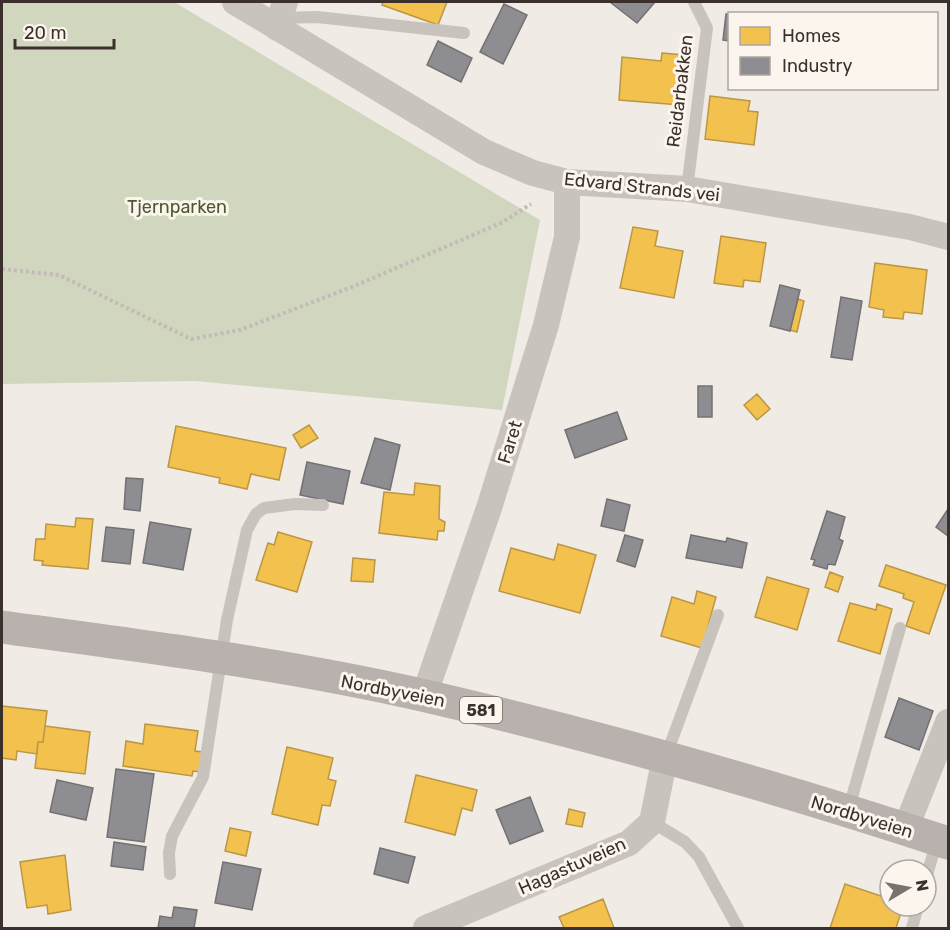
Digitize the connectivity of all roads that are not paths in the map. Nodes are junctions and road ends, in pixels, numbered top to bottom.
1 (235, 2) edge
2 (694, 2) edge
3 (281, 16) edge
4 (464, 33) dead end
5 (567, 182) junction
6 (687, 189) junction
7 (948, 237) edge
8 (323, 506) dead end
9 (718, 615) dead end
10 (2, 627) edge
11 (900, 628) dead end
12 (223, 658) junction
13 (424, 696) junction
14 (948, 722) edge
15 (665, 757) junction
16 (848, 812) junction
17 (652, 822) junction
18 (905, 830) junction
19 (943, 842) edge
20 (935, 858) edge
21 (170, 874) dead end
22 (426, 928) edge
23 (738, 928) edge

1 - 3 street, Edvard Strands vei
2 - 6 lane, Reidarbakken
3 - 4 lane
3 - 5 street, Edvard Strands vei
5 - 6 street, Edvard Strands vei
5 - 13 street, Faret
6 - 7 street, Edvard Strands vei
8 - 12 lane
9 - 15 lane
10 - 12 main road, Nordbyveien / 581
11 - 16 lane
12 - 13 main road, Nordbyveien / 581
12 - 21 lane
13 - 15 main road, Nordbyveien / 581
14 - 18 street
15 - 16 main road, Nordbyveien / 581
15 - 17 street
16 - 18 main road, Nordbyveien / 581
17 - 22 street, Hagastuveien
17 - 23 lane
18 - 19 main road, Nordbyveien / 581
19 - 20 lane

